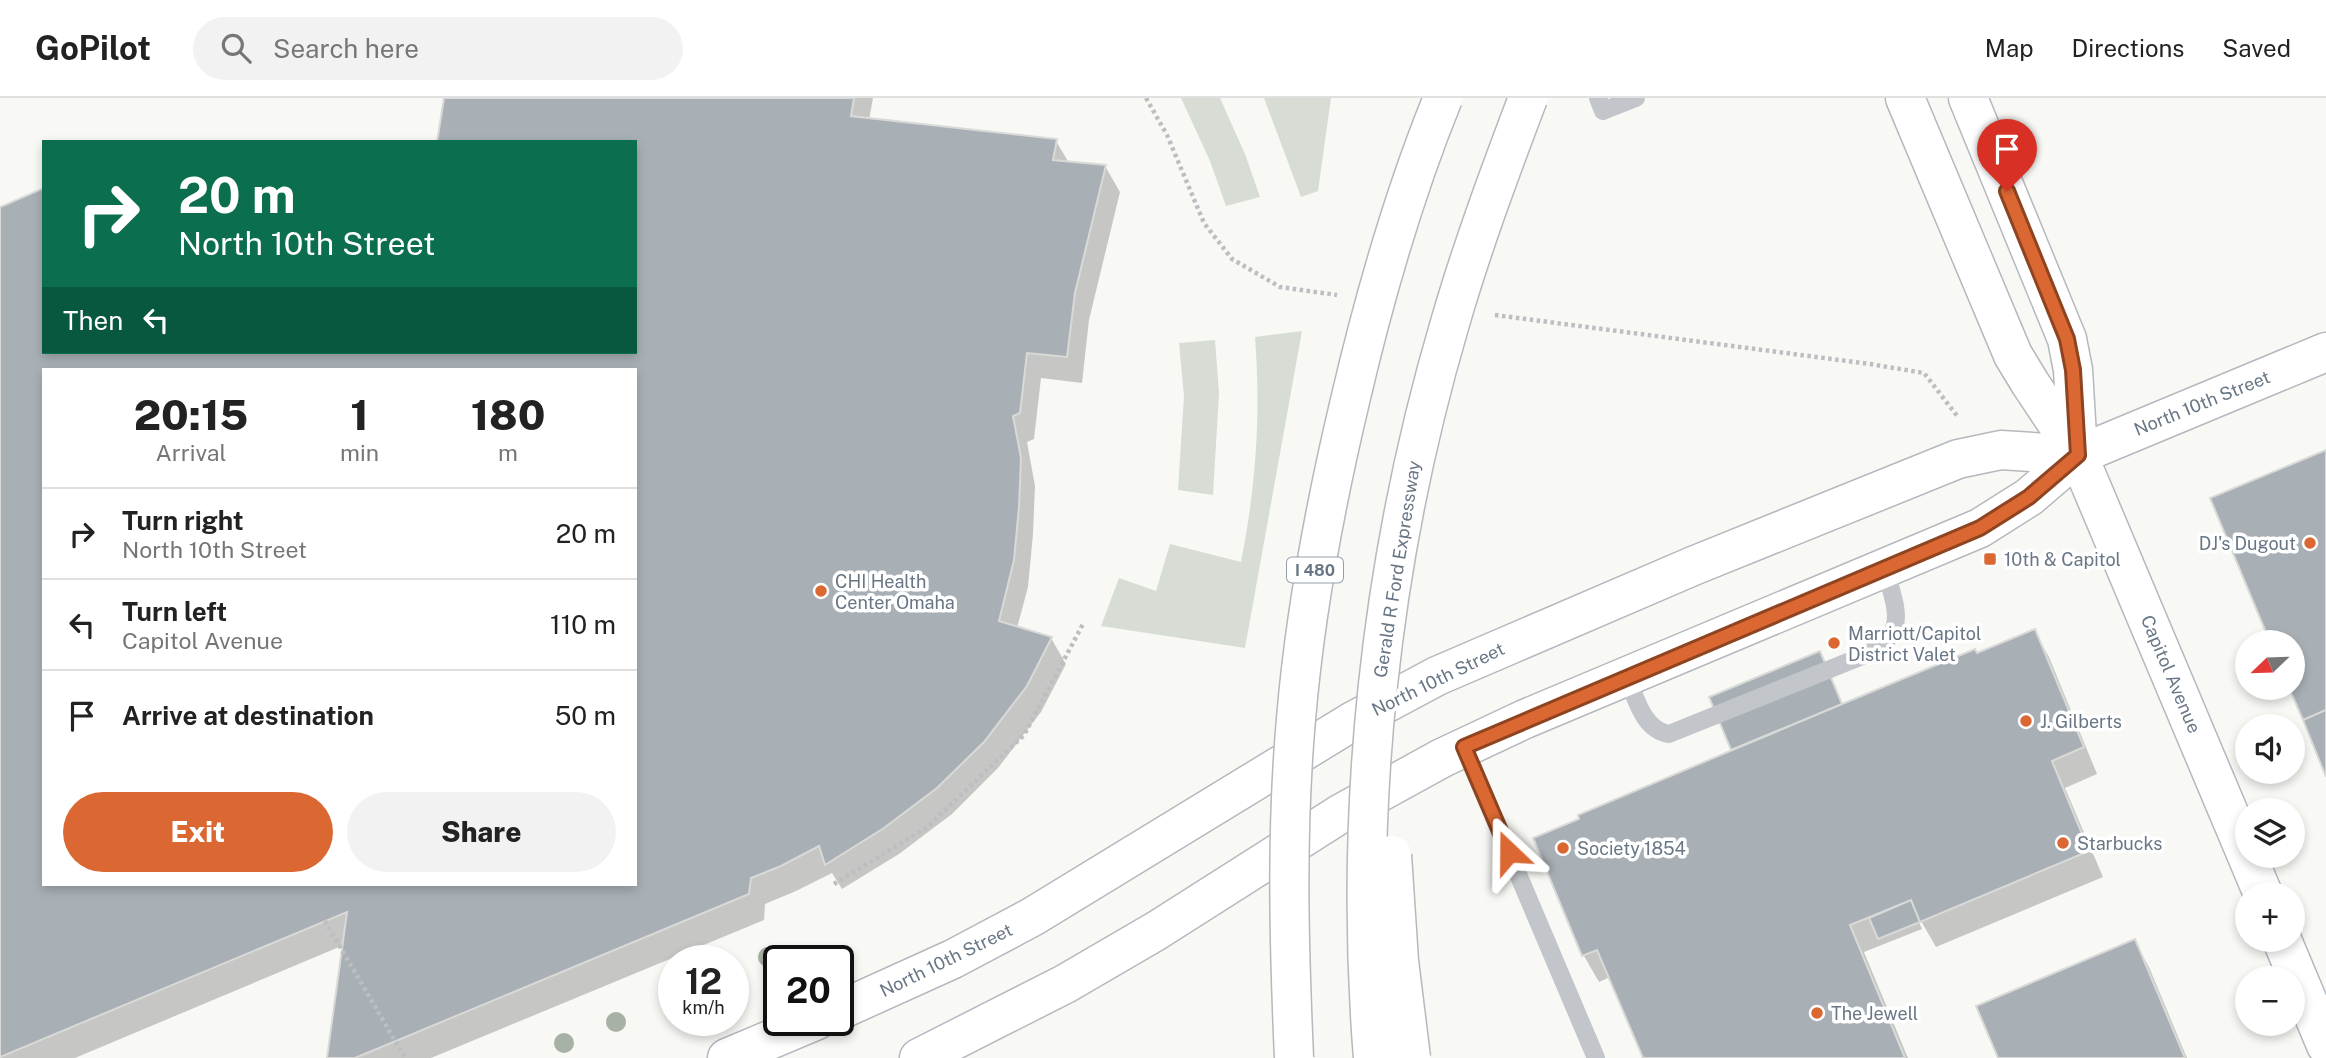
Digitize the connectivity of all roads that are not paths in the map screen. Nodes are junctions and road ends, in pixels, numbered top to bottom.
1 (1443, 98) edge
2 (1528, 98) edge
3 (1598, 98) edge
4 (1636, 98) edge
5 (1905, 98) edge
6 (1968, 98) edge
7 (2326, 352) edge
8 (1416, 455) junction
9 (2078, 455) junction
10 (1885, 568) junction
11 (1627, 677) junction
12 (1464, 747) junction
13 (2258, 882) edge
14 (2287, 952) edge
15 (854, 1004) edge
16 (779, 1036) edge
17 (2326, 1045) edge
18 (727, 1058) edge
19 (919, 1058) edge
20 (1294, 1058) edge
21 (1373, 1058) edge
22 (1411, 1058) edge
23 (1595, 1058) edge

1 - 20 main road, I 480, bridge
2 - 8 main road, Gerald R Ford Expressway, bridge
3 - 4 lane
5 - 9 main road, Capitol Avenue
6 - 9 main road, Capitol Avenue
7 - 9 main road, North 10th Street
8 - 21 main road, Gerald R Ford Expressway, bridge
8 - 22 main road, bridge
9 - 10 main road, North 10th Street
9 - 13 main road, Capitol Avenue
9 - 15 main road, North 10th Street
10 - 11 main road, North 10th Street
10 - 11 lane
11 - 12 main road, North 10th Street
12 - 19 main road, North 10th Street
12 - 23 lane
14 - 17 main road
16 - 18 main road

